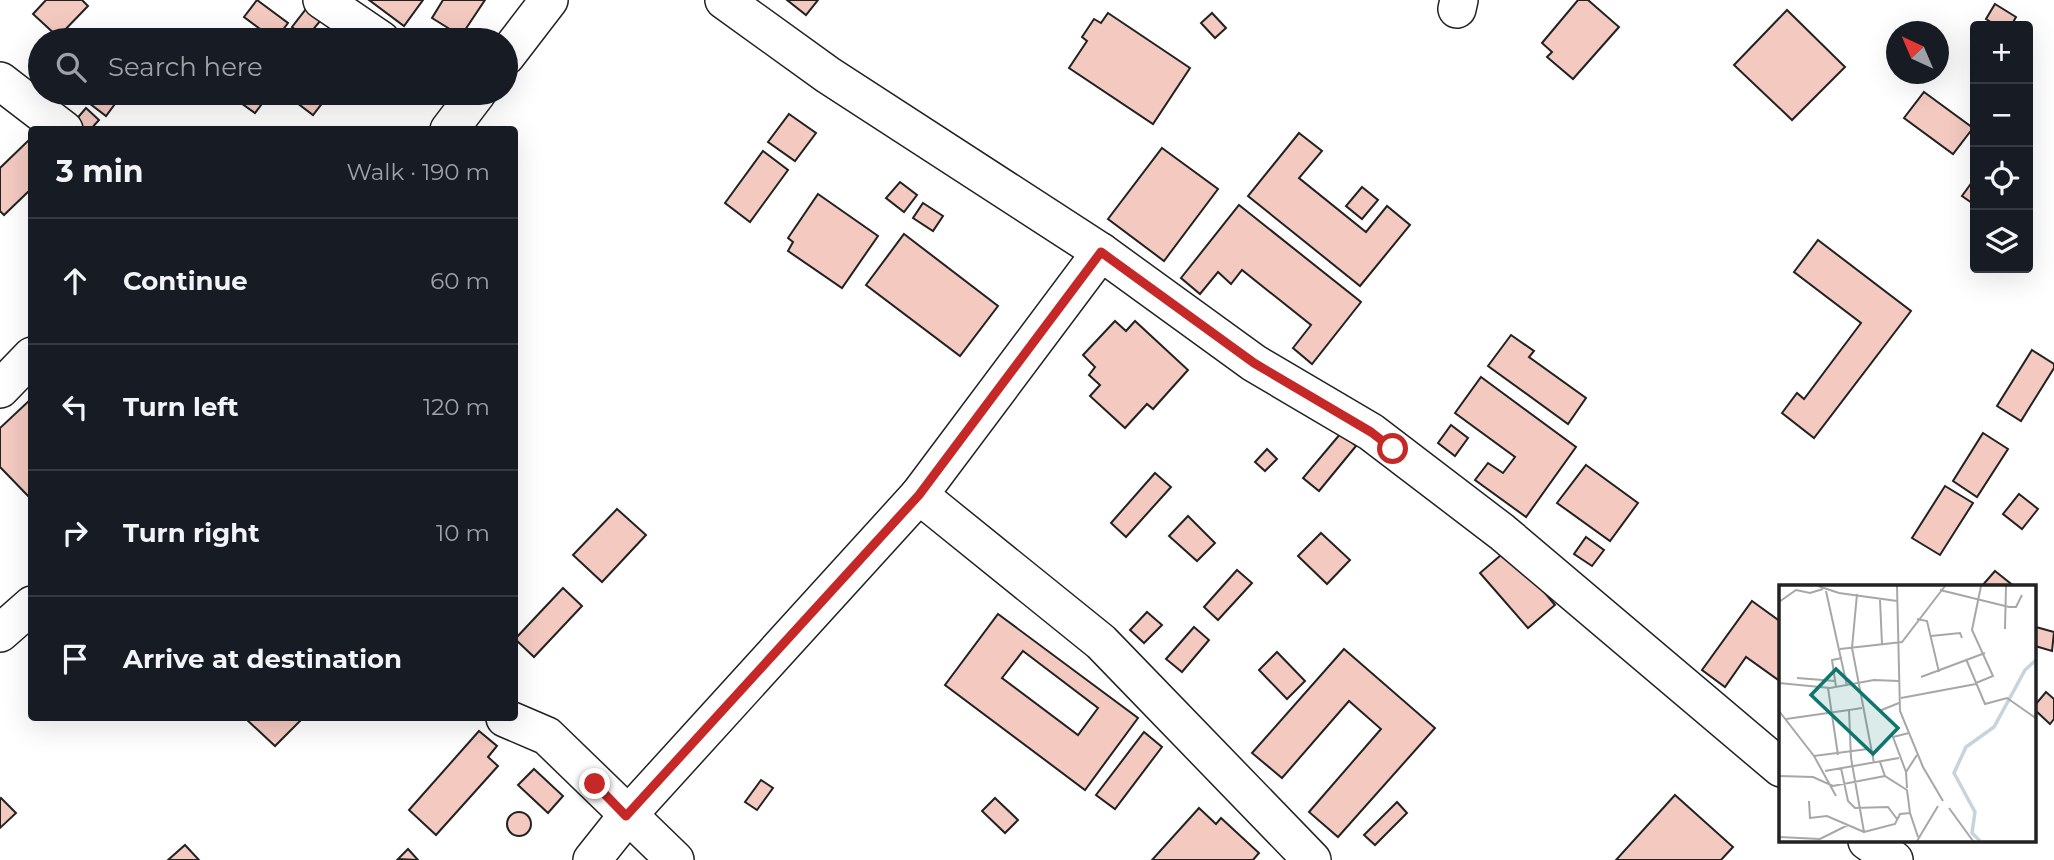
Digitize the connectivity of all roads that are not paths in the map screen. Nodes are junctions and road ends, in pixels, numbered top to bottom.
1 (322, 0) edge
2 (549, 0) edge
3 (724, 0) edge
4 (363, 28) edge
5 (518, 40) edge
6 (0, 81) edge
7 (28, 102) edge
8 (31, 105) edge
9 (59, 126) edge
10 (1101, 252) junction
11 (28, 360) edge
12 (0, 389) edge
13 (919, 495) junction
14 (28, 608) edge
15 (0, 633) edge
16 (512, 721) edge
17 (1779, 766) edge
18 (626, 816) junction
19 (592, 860) edge
20 (675, 860) edge
21 (1312, 860) edge

1 - 4 street
2 - 5 street
3 - 10 street
6 - 7 street
8 - 9 street
10 - 13 street
10 - 17 street
11 - 12 street
13 - 18 street
13 - 21 street
14 - 15 street
16 - 18 street
18 - 19 street
18 - 20 street

